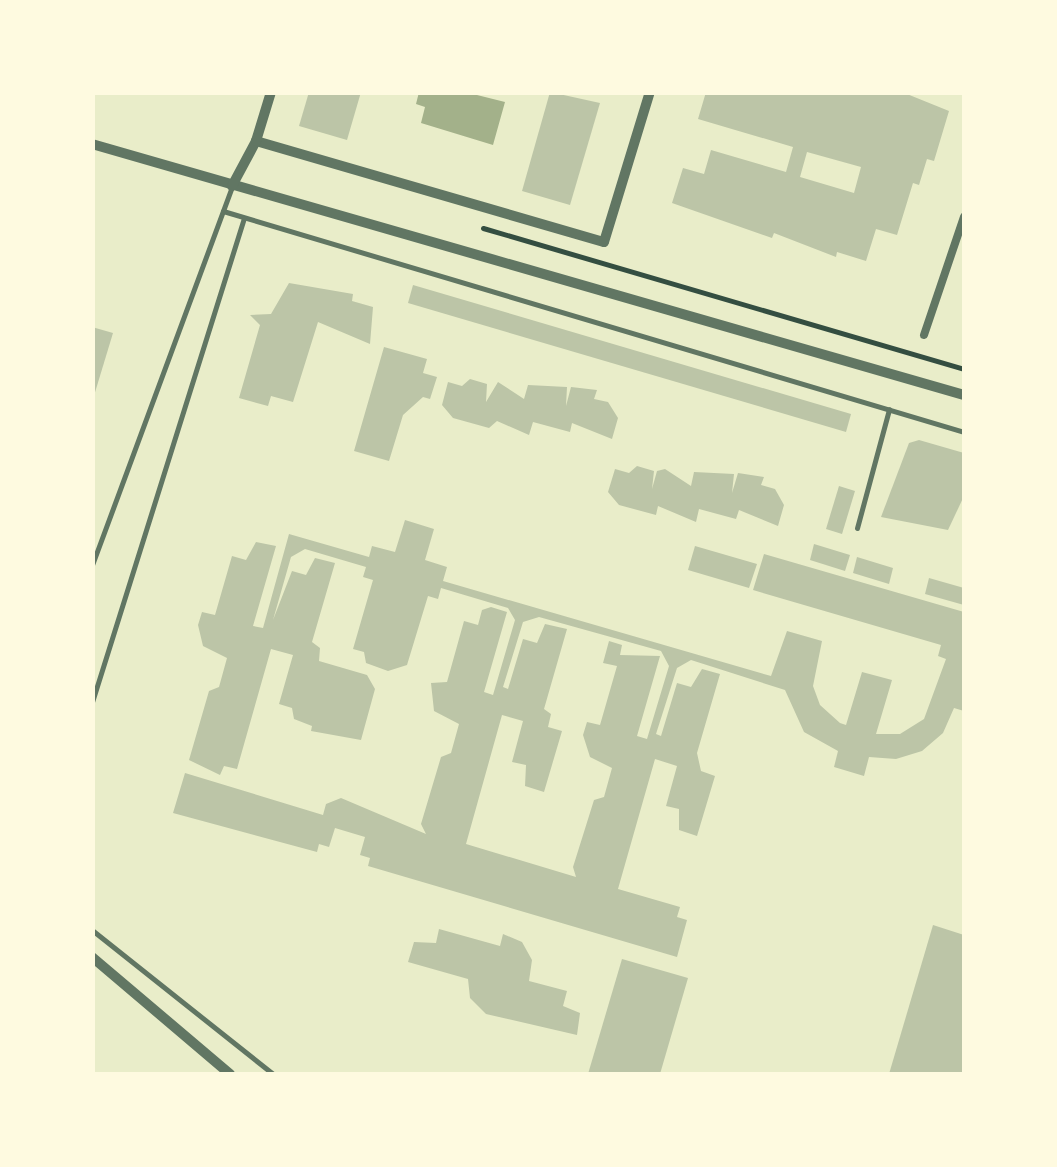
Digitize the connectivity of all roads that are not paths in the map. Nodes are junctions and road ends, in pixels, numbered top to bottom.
1 (271, 92) edge
2 (650, 92) edge
3 (256, 141) junction
4 (92, 144) edge
5 (232, 186) junction
6 (223, 211) junction
7 (964, 217) edge
8 (244, 218) junction
9 (924, 335) dead end
10 (964, 395) edge
11 (889, 409) junction
12 (964, 432) edge
13 (857, 528) dead end
14 (92, 565) edge
15 (92, 702) edge
16 (92, 930) edge
17 (92, 957) edge
18 (230, 1074) edge
19 (274, 1074) edge

1 - 3 street
2 - 3 street
3 - 5 street
4 - 5 street
5 - 6 lane
5 - 10 street
6 - 8 lane
6 - 14 lane
7 - 9 street
8 - 11 lane
8 - 15 lane
11 - 12 lane
11 - 13 lane
16 - 19 lane
17 - 18 street

